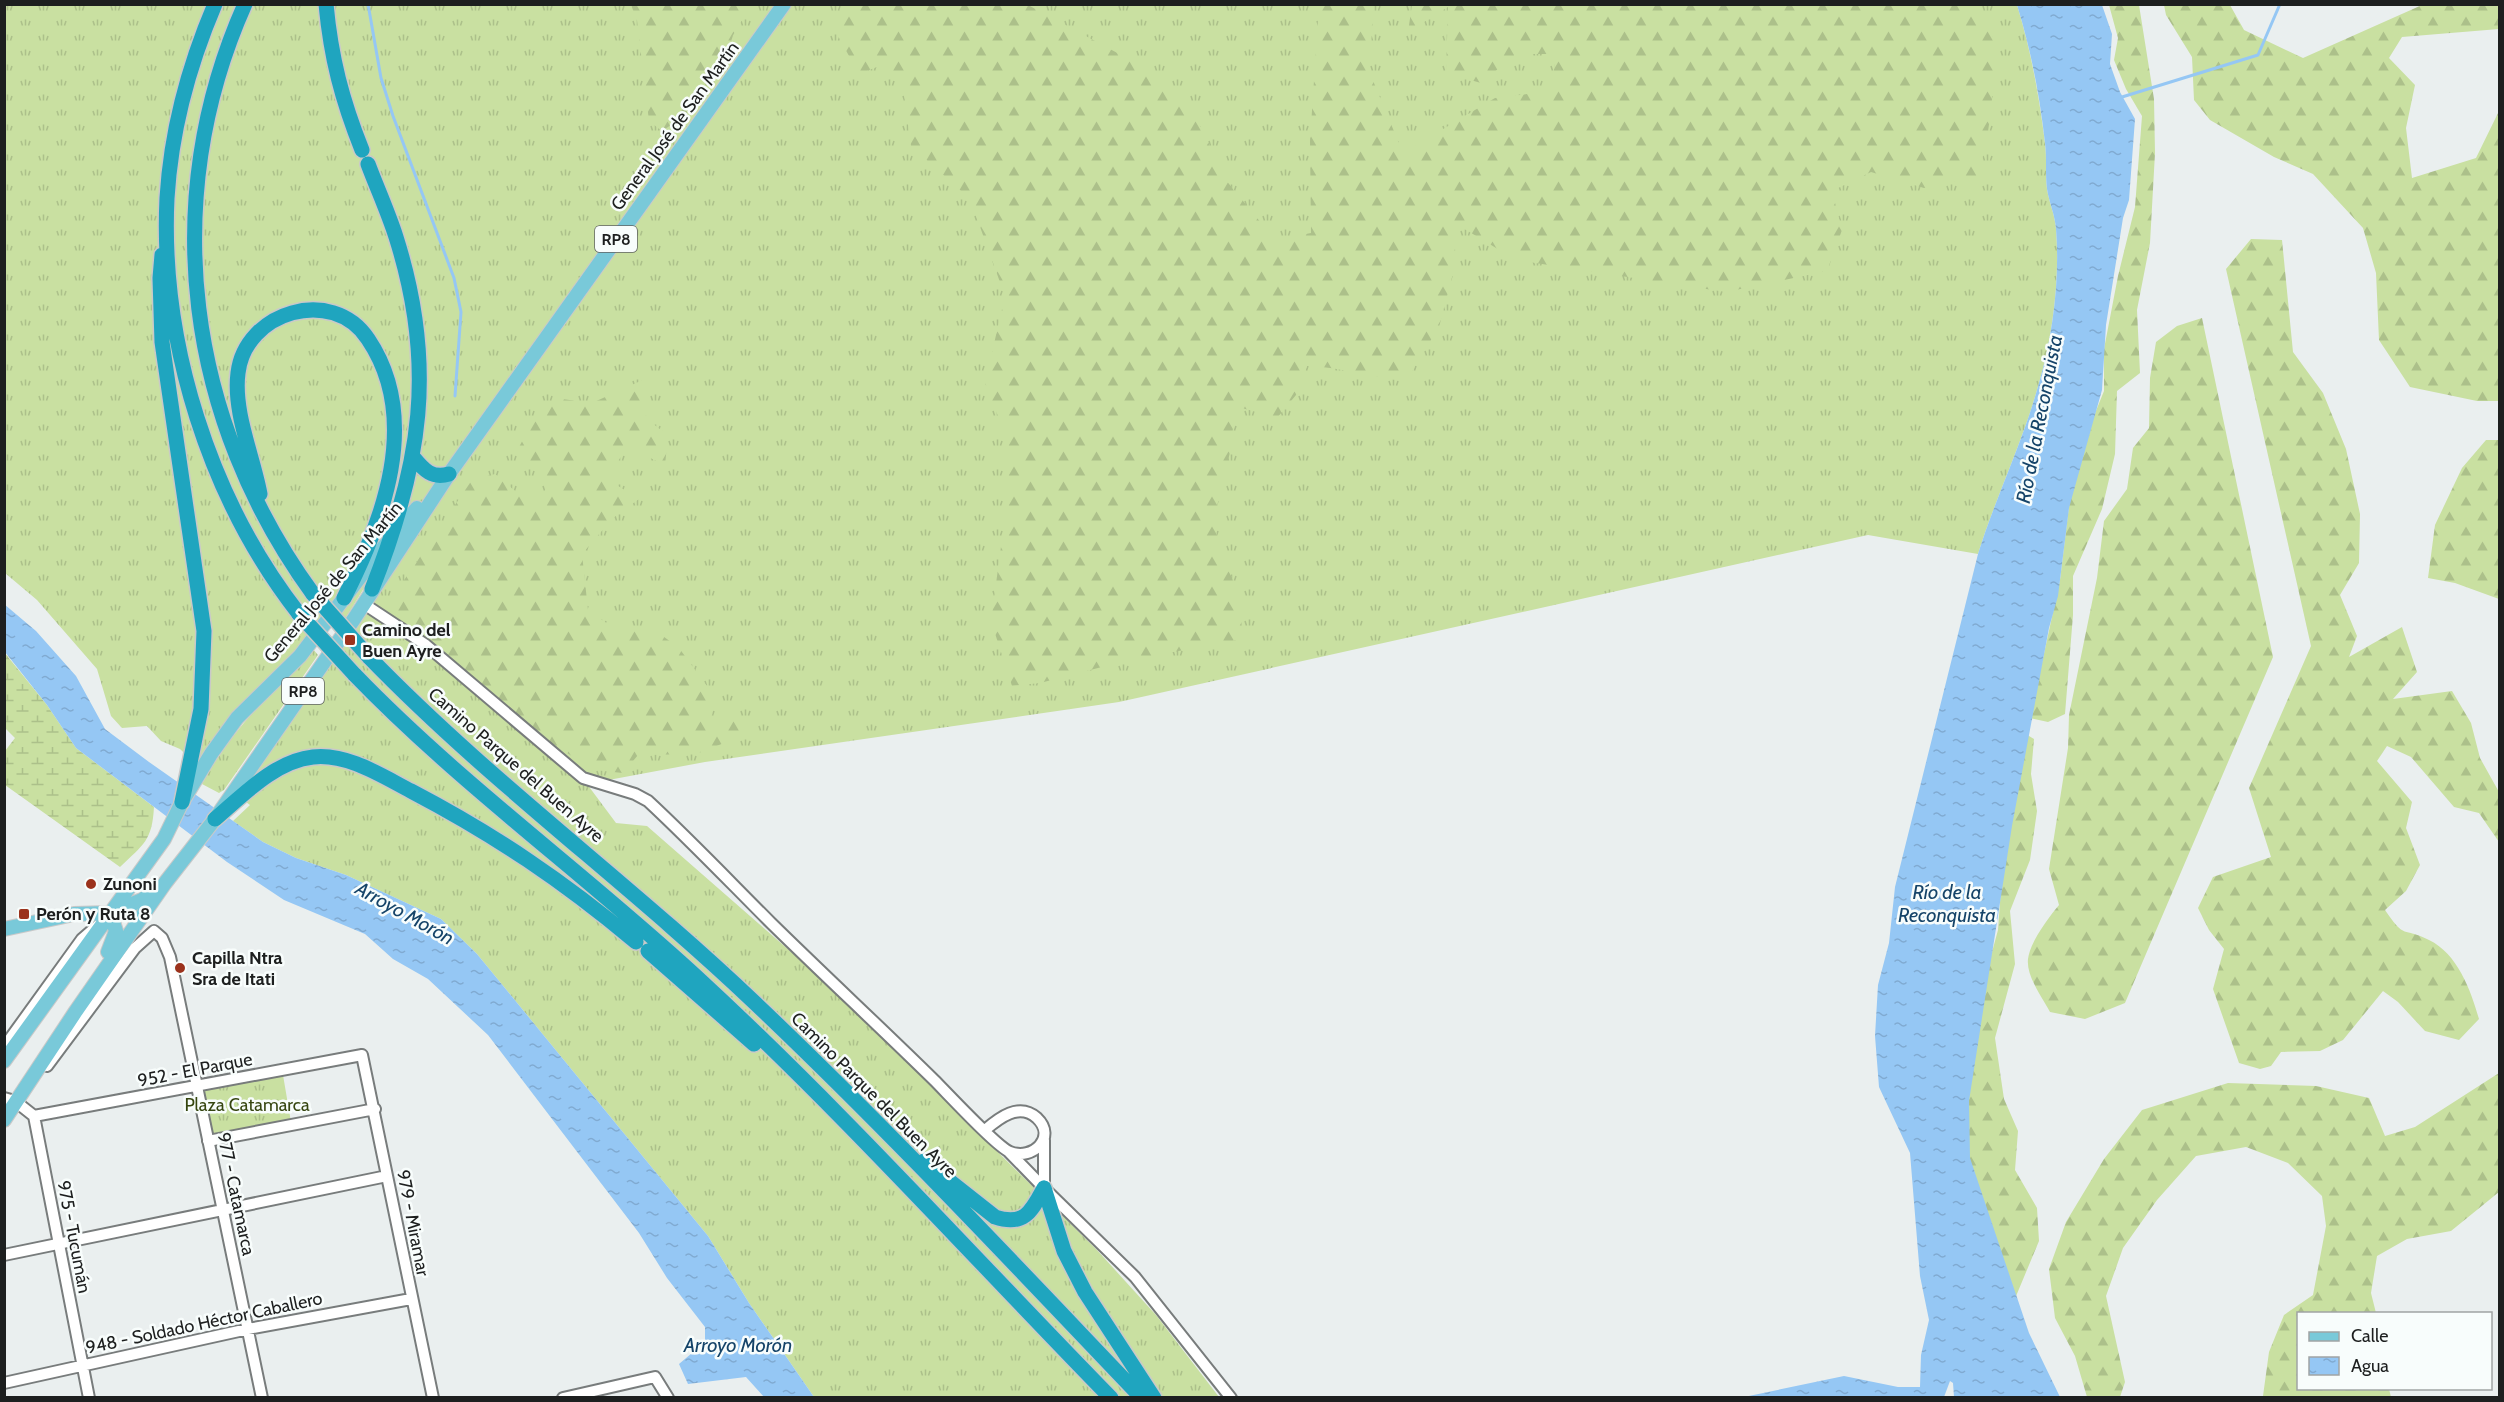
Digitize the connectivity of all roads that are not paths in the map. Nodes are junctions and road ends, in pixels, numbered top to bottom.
1 (215, 4) edge
2 (245, 4) edge
3 (326, 4) edge
4 (784, 4) edge
5 (167, 198) junction
6 (414, 458) junction
7 (448, 474) junction
8 (263, 511) junction
9 (394, 534) junction
10 (372, 589) junction
11 (344, 598) junction
12 (364, 604) junction
13 (196, 767) junction
14 (236, 795) junction
15 (182, 802) joint
16 (215, 819) joint
17 (165, 884) junction
18 (112, 918) junction
19 (4, 929) edge
20 (76, 1011) junction
21 (4, 1047) edge
22 (362, 1055) joint
23 (4, 1061) edge
24 (197, 1087) junction
25 (10, 1100) edge
26 (375, 1109) junction
27 (34, 1116) junction
28 (841, 1118) junction
29 (4, 1120) edge
30 (874, 1121) junction
31 (985, 1130) junction
32 (1044, 1138) junction
33 (208, 1142) junction
34 (1008, 1152) junction
35 (387, 1176) junction
36 (1044, 1188) junction
37 (223, 1211) junction
38 (58, 1243) junction
39 (4, 1255) edge
40 (411, 1299) junction
41 (248, 1329) junction
42 (83, 1366) junction
43 (4, 1383) edge
44 (604, 1393) edge
45 (90, 1398) edge
46 (262, 1398) edge
47 (433, 1398) edge
48 (563, 1398) edge
49 (668, 1398) edge
50 (1111, 1398) edge
51 (1142, 1398) edge
52 (1154, 1398) edge
53 (1231, 1398) edge

1 - 5 highway
2 - 8 highway, Camino Parque del Buen Ayre
3 - 6 highway
4 - 7 main road, General José de San Martín / RP8
5 - 13 highway
5 - 28 highway, bridge
6 - 7 highway
6 - 9 highway
7 - 9 main road, General José de San Martín / RP8
7 - 10 main road, General José de San Martín / RP8
8 - 11 highway
8 - 30 highway, Camino Parque del Buen Ayre, bridge
9 - 10 highway
9 - 11 main road, General José de San Martín / RP8
10 - 12 main road, General José de San Martín / RP8
11 - 13 main road, General José de San Martín / RP8
12 - 14 main road, General José de San Martín / RP8
12 - 31 street
13 - 15 highway
14 - 16 highway
14 - 28 highway
15 - 18 main road
16 - 17 main road
17 - 18 main road
17 - 20 main road
18 - 19 main road
18 - 20 main road
18 - 21 street
18 - 23 main road
20 - 25 main road
22 - 24 street, 952 - El Parque
22 - 26 street, 979 - Miramar
24 - 25 street, 977 - Catamarca
24 - 27 street, 952 - El Parque
24 - 33 street, 977 - Catamarca
25 - 27 street
25 - 29 main road
26 - 33 street
26 - 35 street, 979 - Miramar
27 - 38 street, 975 - Tucumán
28 - 50 highway
30 - 36 highway
30 - 51 highway, Camino Parque del Buen Ayre
31 - 32 street
31 - 34 street
32 - 34 street
32 - 36 street
33 - 37 street, 977 - Catamarca
34 - 36 street
35 - 37 street
35 - 40 street, 979 - Miramar
36 - 52 highway
36 - 53 street
37 - 38 street
37 - 41 street, 977 - Catamarca
38 - 39 street
38 - 42 street, 975 - Tucumán
40 - 41 street, 948 - Soldado Héctor Caballero
40 - 47 street, 979 - Miramar
41 - 42 street, 948 - Soldado Héctor Caballero
41 - 46 street, 977 - Catamarca
42 - 43 street, 948 - Soldado Héctor Caballero
42 - 45 street, 975 - Tucumán
44 - 48 street
44 - 49 street

